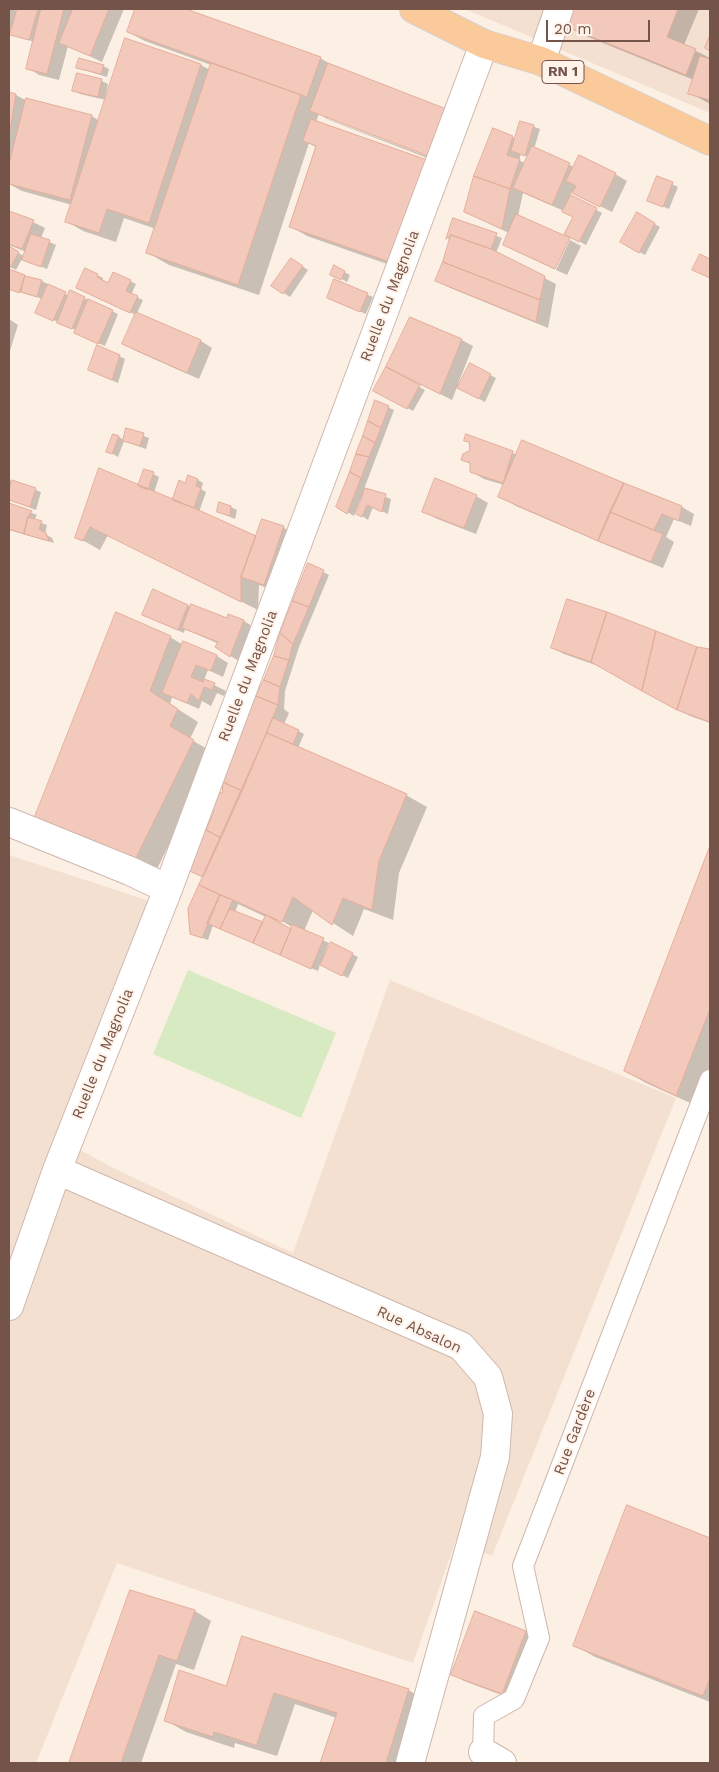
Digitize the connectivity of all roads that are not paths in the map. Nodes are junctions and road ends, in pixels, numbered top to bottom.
1 (414, 9) edge
2 (559, 9) edge
3 (449, 16) edge
4 (484, 44) junction
5 (541, 62) junction
6 (710, 141) edge
7 (9, 822) edge
8 (168, 889) junction
9 (710, 1080) edge
10 (57, 1170) junction
11 (9, 1306) edge
12 (492, 1758) edge
13 (410, 1763) edge

1 - 3 main road, RN 1
2 - 5 street
3 - 4 main road, RN 1
4 - 5 main road, RN 1
4 - 8 street, Ruelle du Magnolia
5 - 6 main road, RN 1
7 - 8 street
8 - 10 street, Ruelle du Magnolia
9 - 12 lane, Rue Gardère
10 - 11 street, Ruelle du Magnolia
10 - 13 street, Rue Absalon

